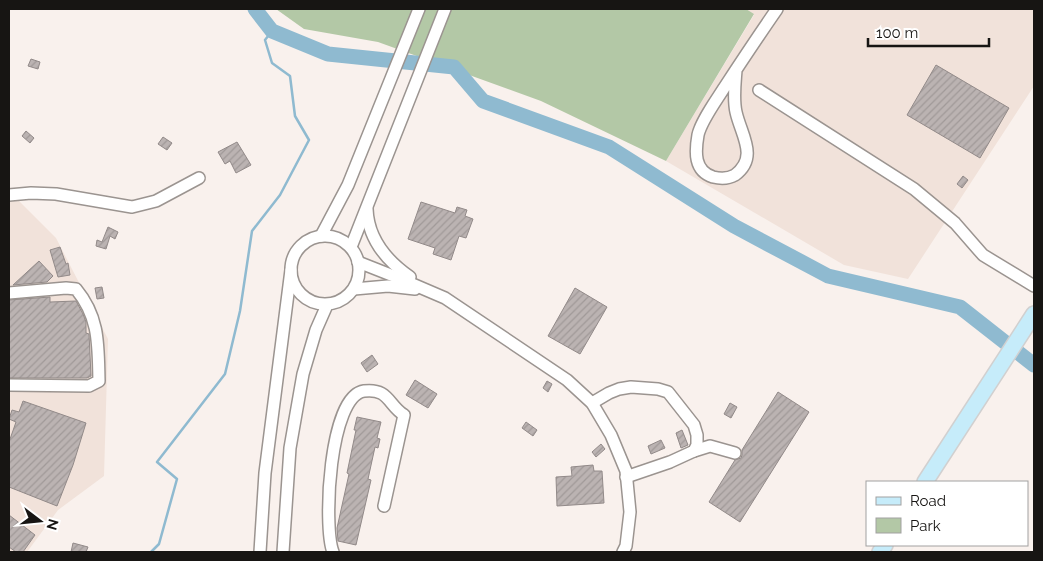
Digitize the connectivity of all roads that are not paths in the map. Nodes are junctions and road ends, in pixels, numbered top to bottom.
1 (419, 9) edge
2 (445, 9) edge
3 (776, 9) edge
4 (736, 70) junction
5 (759, 90) dead end
6 (199, 178) dead end
7 (9, 195) edge
8 (366, 207) junction
9 (320, 236) junction
10 (351, 247) junction
11 (358, 262) junction
12 (291, 270) junction
13 (1034, 286) edge
14 (354, 288) junction
15 (427, 290) junction
16 (9, 293) edge
17 (327, 305) junction
18 (1030, 320) edge
19 (9, 386) edge
20 (592, 404) junction
21 (694, 451) junction
22 (735, 453) dead end
23 (626, 477) junction
24 (926, 481) edge
25 (384, 506) dead end
26 (260, 552) edge
27 (283, 552) edge
28 (333, 552) edge
29 (623, 552) edge

1 - 9 street
2 - 8 street
3 - 4 street
4 - 4 street
5 - 13 street
6 - 7 street
8 - 10 street
8 - 15 street
9 - 10 street
9 - 12 street
10 - 11 street
11 - 14 street
11 - 15 street
12 - 17 street
12 - 26 street
14 - 15 street
14 - 17 street
15 - 20 street
16 - 19 street
17 - 27 street
18 - 24 main road
20 - 21 street
20 - 23 street
21 - 22 street
21 - 23 street
23 - 29 street
25 - 28 street

